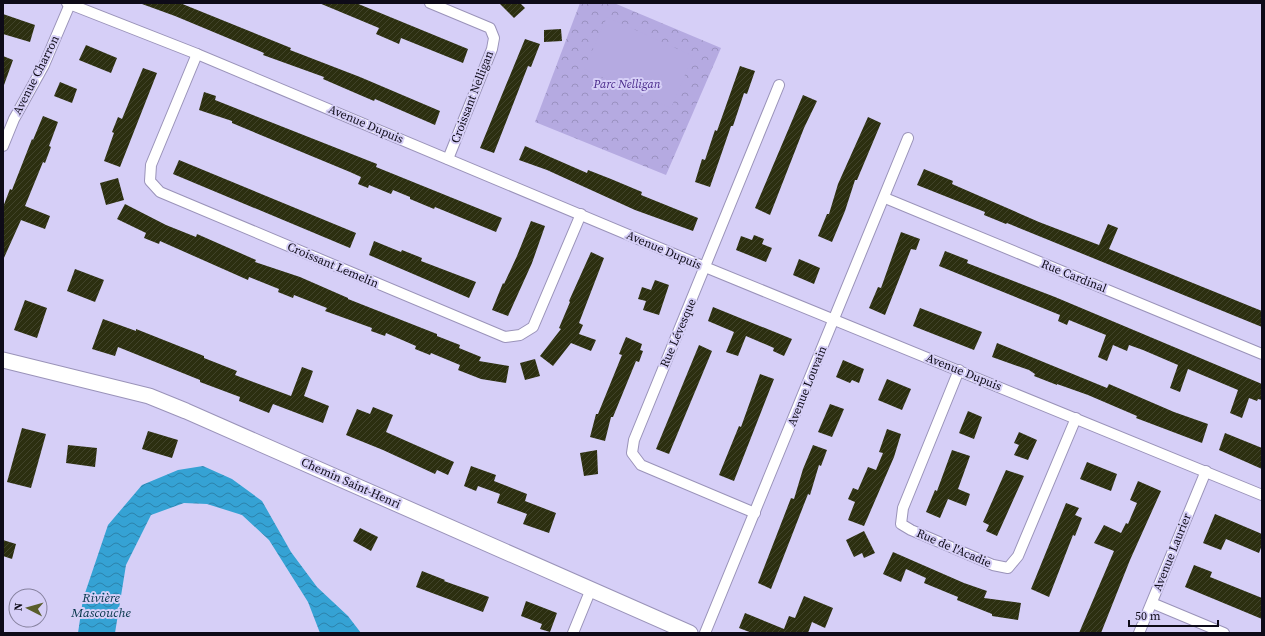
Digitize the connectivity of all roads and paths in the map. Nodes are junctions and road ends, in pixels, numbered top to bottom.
1 (430, 3) edge
2 (69, 4) edge
3 (197, 54) junction
4 (779, 84) dead end
5 (908, 138) dead end
6 (3, 146) edge
7 (448, 159) junction
8 (885, 198) junction
9 (581, 214) junction
10 (705, 267) junction
11 (834, 319) junction
12 (1262, 354) edge
13 (3, 360) edge
14 (959, 370) junction
15 (1076, 418) junction
16 (1206, 471) junction
17 (1262, 495) edge
18 (755, 513) junction
19 (591, 589) junction
20 (1152, 603) junction
21 (573, 633) edge
22 (690, 633) edge
23 (705, 633) edge
24 (1139, 633) edge
25 (1224, 633) edge

1 - 7 street, Croissant Nelligan
2 - 3 street, Avenue Dupuis
2 - 6 street, Avenue Charron
3 - 7 street, Avenue Dupuis
3 - 9 street, Croissant Lemelin
4 - 10 street, Rue Lévesque
5 - 8 street, Avenue Louvain
7 - 9 street, Avenue Dupuis
8 - 11 street, Avenue Louvain
8 - 12 street, Rue Cardinal
9 - 10 street, Avenue Dupuis
10 - 11 street, Avenue Dupuis
10 - 18 street, Rue Lévesque
11 - 14 street, Avenue Dupuis
11 - 18 street, Avenue Louvain
13 - 19 main road, Chemin Saint-Henri
14 - 15 street, Avenue Dupuis
14 - 15 street, Rue de l'Acadie
15 - 16 street, Avenue Dupuis
16 - 17 street, Avenue Dupuis
16 - 20 street, Avenue Laurier
18 - 23 street, Avenue Louvain
19 - 21 street
19 - 22 main road, Chemin Saint-Henri
20 - 24 street, Avenue Laurier
20 - 25 street

